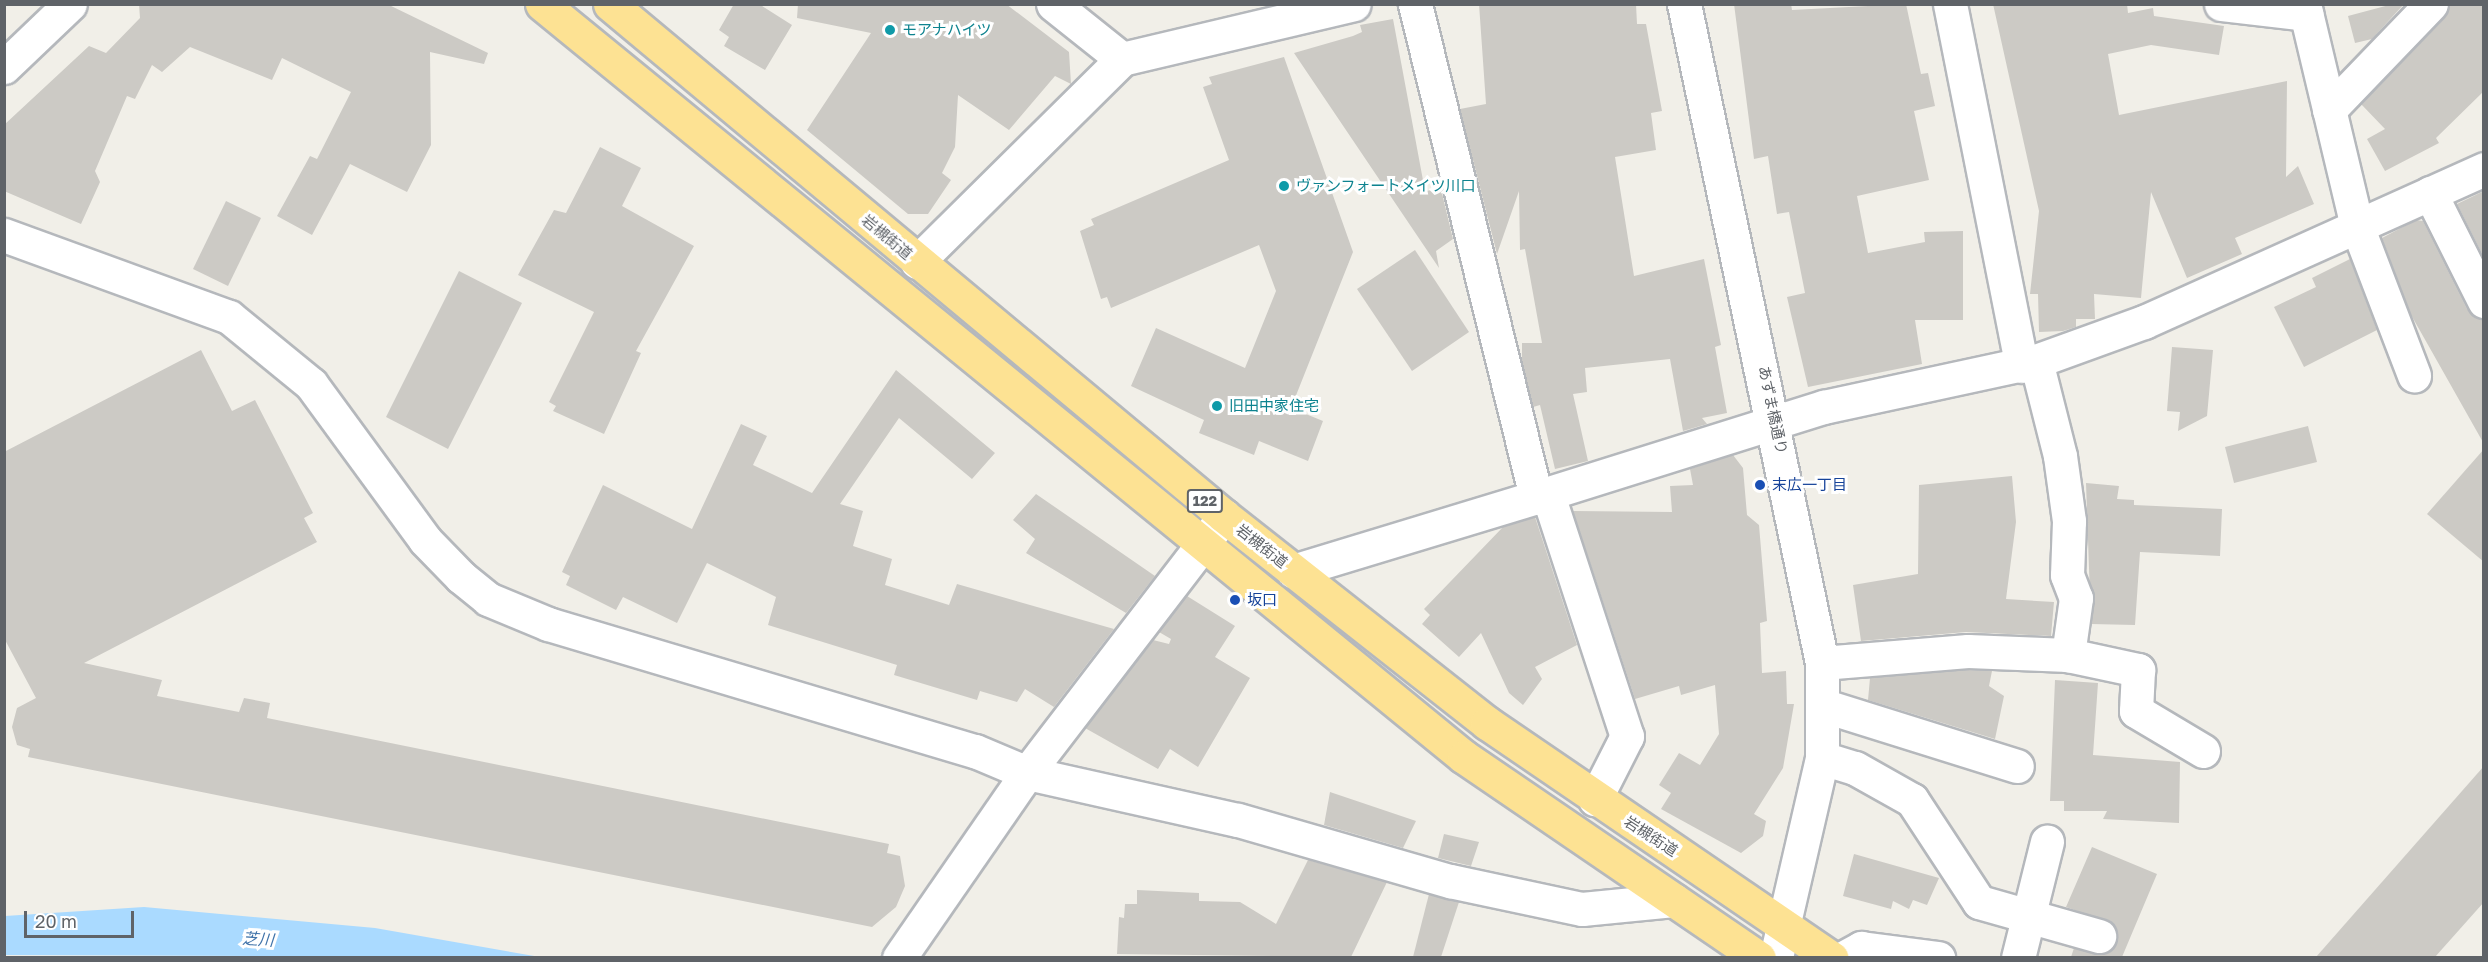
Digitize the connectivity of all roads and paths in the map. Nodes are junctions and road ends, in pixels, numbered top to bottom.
1 (70, 4) edge
2 (542, 4) edge
3 (610, 4) edge
4 (1053, 4) edge
5 (1354, 4) edge
6 (1415, 4) edge
7 (1684, 4) edge
8 (1950, 4) edge
9 (2221, 4) edge
10 (2432, 4) edge
11 (2305, 9) edge
12 (1122, 59) junction
13 (4, 67) edge
14 (2329, 110) junction
15 (2484, 169) edge
16 (2430, 193) junction
17 (2357, 226) junction
18 (4, 235) edge
19 (917, 262) junction
20 (2484, 301) edge
21 (2029, 363) junction
22 (2415, 375) dead end
23 (1776, 423) junction
24 (1542, 496) junction
25 (1224, 516) junction
26 (1201, 542) junction
27 (1293, 570) junction
28 (2068, 655) junction
29 (1822, 663) junction
30 (1825, 706) junction
31 (2203, 751) dead end
32 (1822, 758) junction
33 (2017, 766) dead end
34 (1027, 773) junction
35 (1595, 799) junction
36 (2048, 842) dead end
37 (1674, 900) junction
38 (2030, 917) junction
39 (1782, 923) junction
40 (2099, 936) dead end
41 (899, 957) edge
42 (1759, 957) edge
43 (1776, 957) edge
44 (1832, 957) edge
45 (1842, 957) edge
46 (1938, 957) edge
47 (2018, 957) edge

1 - 13 street
2 - 26 highway, 122
3 - 19 highway, 岩槻街道 / 122
4 - 12 street
5 - 12 street
6 - 24 street
7 - 23 street, あずま橋通り
8 - 21 street
9 - 11 street
10 - 14 street
11 - 14 street
12 - 19 street
14 - 17 street
15 - 16 street
16 - 17 street
16 - 20 street
17 - 21 street
17 - 22 street
18 - 34 street
19 - 25 highway, 岩槻街道 / 122
21 - 23 street
21 - 28 street
23 - 24 street
23 - 29 street, あずま橋通り
24 - 27 street
24 - 35 street
25 - 26 street
25 - 27 highway, 岩槻街道 / 122
26 - 34 street
26 - 37 highway, 122
27 - 35 highway, 岩槻街道 / 122
28 - 29 street
28 - 31 street
29 - 30 street, あずま橋通り
30 - 32 street, あずま橋通り
30 - 33 street
32 - 38 street
32 - 39 street, あずま橋通り
34 - 37 street
34 - 41 street
35 - 39 highway, 岩槻街道 / 122
36 - 38 street
37 - 42 highway, 122
38 - 40 street
38 - 47 street
39 - 43 street, あずま橋通り
39 - 44 highway, 岩槻街道 / 122
45 - 46 street

